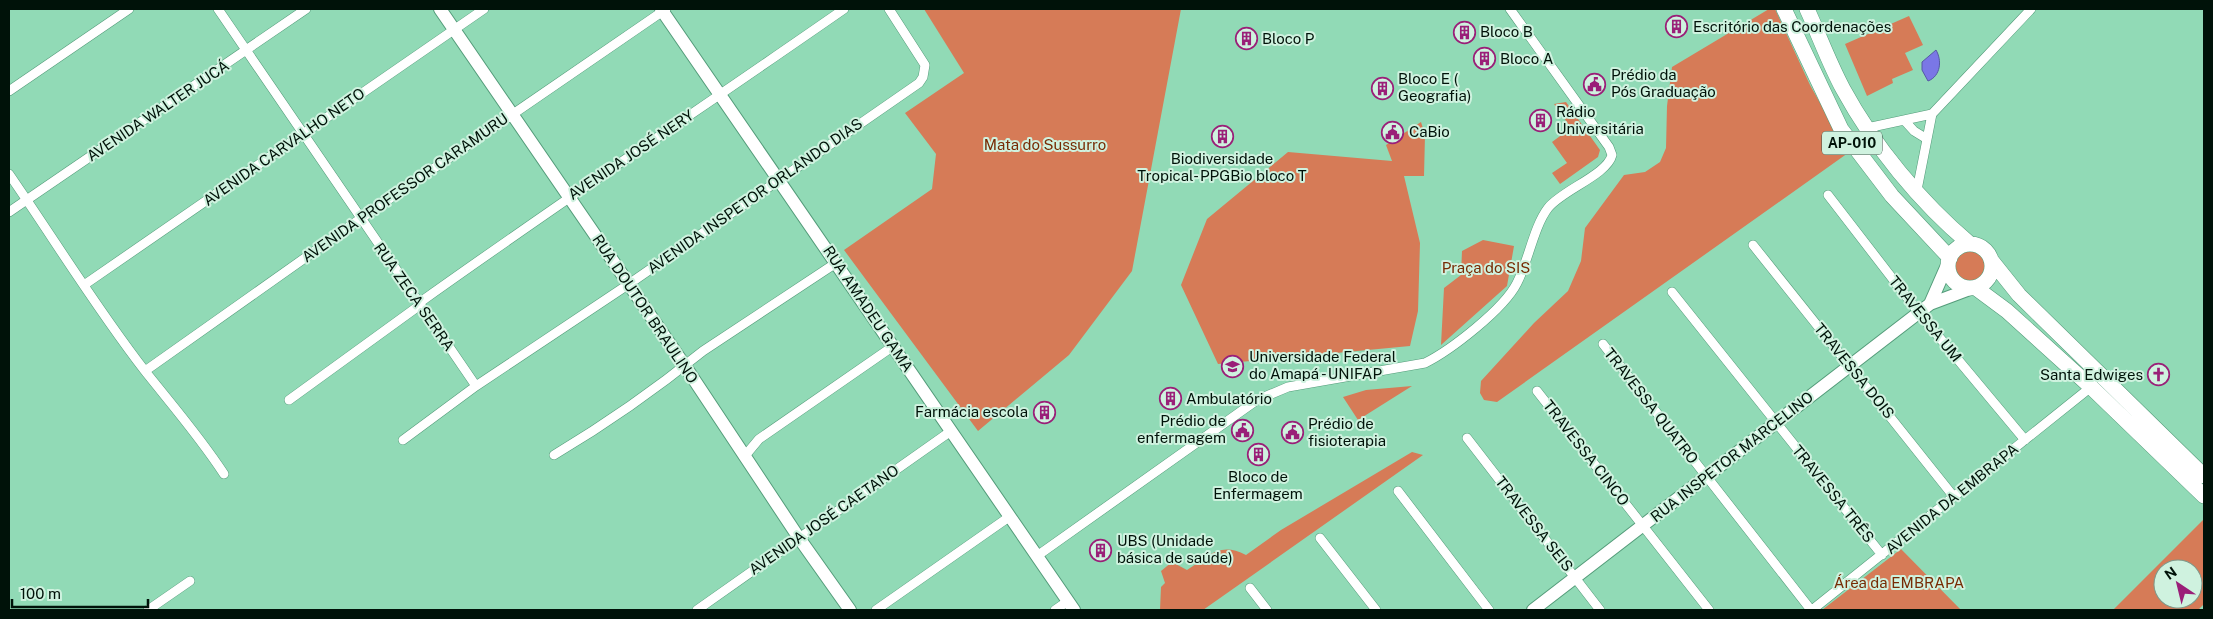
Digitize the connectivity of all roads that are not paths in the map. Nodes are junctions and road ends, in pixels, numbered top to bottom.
1 (128, 9) edge
2 (218, 9) edge
3 (306, 9) edge
4 (440, 9) edge
5 (484, 9) edge
6 (844, 9) edge
7 (889, 9) edge
8 (1510, 9) edge
9 (1784, 9) edge
10 (1807, 9) edge
11 (2031, 9) edge
12 (663, 10) edge
13 (454, 30) junction
14 (247, 51) junction
15 (9, 91) edge
16 (720, 95) junction
17 (511, 114) junction
18 (1932, 114) junction
19 (1904, 120) junction
20 (1867, 128) junction
21 (303, 135) junction
22 (1927, 139) junction
23 (9, 174) edge
24 (779, 180) junction
25 (1916, 190) junction
26 (1828, 195) dead end
27 (568, 197) junction
28 (27, 200) junction
29 (9, 212) edge
30 (360, 218) junction
31 (1970, 244) junction
32 (1753, 245) dead end
33 (1949, 260) junction
34 (1991, 260) junction
35 (836, 263) junction
36 (629, 284) junction
37 (84, 285) junction
38 (1973, 288) junction
39 (1672, 292) dead end
40 (419, 304) junction
41 (1930, 304) junction
42 (1919, 312) junction
43 (1603, 344) dead end
44 (892, 347) junction
45 (686, 366) junction
46 (1850, 366) junction
47 (145, 371) junction
48 (476, 386) junction
49 (2091, 387) junction
50 (1537, 391) dead end
51 (289, 400) dead end
52 (1776, 423) junction
53 (951, 431) junction
54 (1467, 438) dead end
55 (403, 440) dead end
56 (2025, 440) junction
57 (554, 455) dead end
58 (744, 457) junction
59 (224, 474) dead end
60 (2204, 476) edge
61 (1706, 477) junction
62 (1398, 491) dead end
63 (2204, 496) edge
64 (1954, 497) junction
65 (1009, 517) junction
66 (1643, 526) junction
67 (799, 538) junction
68 (1320, 538) dead end
69 (1882, 555) junction
70 (1037, 556) junction
71 (1575, 578) junction
72 (190, 581) dead end
73 (1250, 588) dead end
74 (1071, 606) edge
75 (148, 610) edge
76 (697, 610) edge
77 (850, 610) edge
78 (876, 610) edge
79 (1055, 610) edge
80 (1267, 610) edge
81 (1376, 610) edge
82 (1489, 610) edge
83 (1534, 610) edge
84 (1600, 610) edge
85 (1708, 610) edge
86 (1811, 610) edge

1 - 15 street
2 - 14 street, RUA ZECA SERRA
3 - 14 street, AVENIDA WALTER JUCÁ
4 - 13 street, RUA DOUTOR BRAULINO
5 - 13 street, AVENIDA CARVALHO NETO
6 - 16 street, AVENIDA JOSÉ NERY
7 - 24 street, AVENIDA INSPETOR ORLANDO DIAS
8 - 70 street
9 - 33 main road, AP-010
10 - 20 main road, AP-010
11 - 18 street
12 - 16 street, RUA AMADEU GAMA
12 - 17 street, AVENIDA PROFESSOR CARAMURU
13 - 17 street, RUA DOUTOR BRAULINO
13 - 21 street, AVENIDA CARVALHO NETO
14 - 21 street, RUA ZECA SERRA
14 - 28 street, AVENIDA WALTER JUCÁ
16 - 24 street, RUA AMADEU GAMA
16 - 27 street, AVENIDA JOSÉ NERY
17 - 27 street, RUA DOUTOR BRAULINO
17 - 30 street, AVENIDA PROFESSOR CARAMURU
18 - 19 street
18 - 22 street
19 - 20 street
19 - 22 street
20 - 25 main road, AP-010
21 - 30 street, RUA ZECA SERRA
21 - 37 street, AVENIDA CARVALHO NETO
22 - 25 street
23 - 28 street
24 - 35 street, RUA AMADEU GAMA
24 - 36 street, AVENIDA INSPETOR ORLANDO DIAS
25 - 31 main road, AP-010
26 - 42 street, TRAVESSA UM
27 - 36 street, RUA DOUTOR BRAULINO
27 - 40 street, AVENIDA JOSÉ NERY
28 - 29 street, AVENIDA WALTER JUCÁ
28 - 37 street
30 - 40 street, RUA ZECA SERRA
30 - 47 street, AVENIDA PROFESSOR CARAMURU
31 - 33 main road
31 - 34 main road, AP-010
32 - 46 street, TRAVESSA DOIS
33 - 38 main road, AP-010
33 - 41 street
34 - 38 main road
34 - 60 main road, AP-010
35 - 44 street, RUA AMADEU GAMA
35 - 45 street
36 - 45 street, RUA DOUTOR BRAULINO
36 - 48 street, AVENIDA INSPETOR ORLANDO DIAS
37 - 47 street
38 - 41 street, RUA INSPETOR MARCELINO
38 - 49 main road, AP-010
39 - 52 street, TRAVESSA TRÊS
40 - 48 street, RUA ZECA SERRA
40 - 51 street, AVENIDA JOSÉ NERY
41 - 42 street, RUA INSPETOR MARCELINO
42 - 46 street, RUA INSPETOR MARCELINO
42 - 56 street, TRAVESSA UM
43 - 61 street, TRAVESSA QUATRO
44 - 53 street, RUA AMADEU GAMA
44 - 58 street
45 - 57 street
45 - 58 street, RUA DOUTOR BRAULINO
46 - 52 street, RUA INSPETOR MARCELINO
46 - 64 street, TRAVESSA DOIS
47 - 59 street
48 - 55 street, AVENIDA INSPETOR ORLANDO DIAS
49 - 56 street, AVENIDA DA EMBRAPA
49 - 63 main road, AP-010
50 - 66 street, TRAVESSA CINCO
52 - 61 street, RUA INSPETOR MARCELINO
52 - 69 street, TRAVESSA TRÊS
53 - 65 street, RUA AMADEU GAMA
53 - 67 street, AVENIDA JOSÉ CAETANO
54 - 71 street, TRAVESSA SEIS
56 - 64 street, AVENIDA DA EMBRAPA
58 - 67 street, RUA DOUTOR BRAULINO
61 - 66 street, RUA INSPETOR MARCELINO
61 - 86 street, TRAVESSA QUATRO
62 - 82 street
64 - 69 street, AVENIDA DA EMBRAPA
65 - 70 street, RUA AMADEU GAMA
65 - 78 street
66 - 71 street, RUA INSPETOR MARCELINO
66 - 85 street, TRAVESSA CINCO
67 - 76 street, AVENIDA JOSÉ CAETANO
67 - 77 street, RUA DOUTOR BRAULINO
68 - 81 street
69 - 86 street, AVENIDA DA EMBRAPA
70 - 74 street, RUA AMADEU GAMA
71 - 83 street, RUA INSPETOR MARCELINO
71 - 84 street, TRAVESSA SEIS
72 - 75 street
73 - 80 street
74 - 79 street

